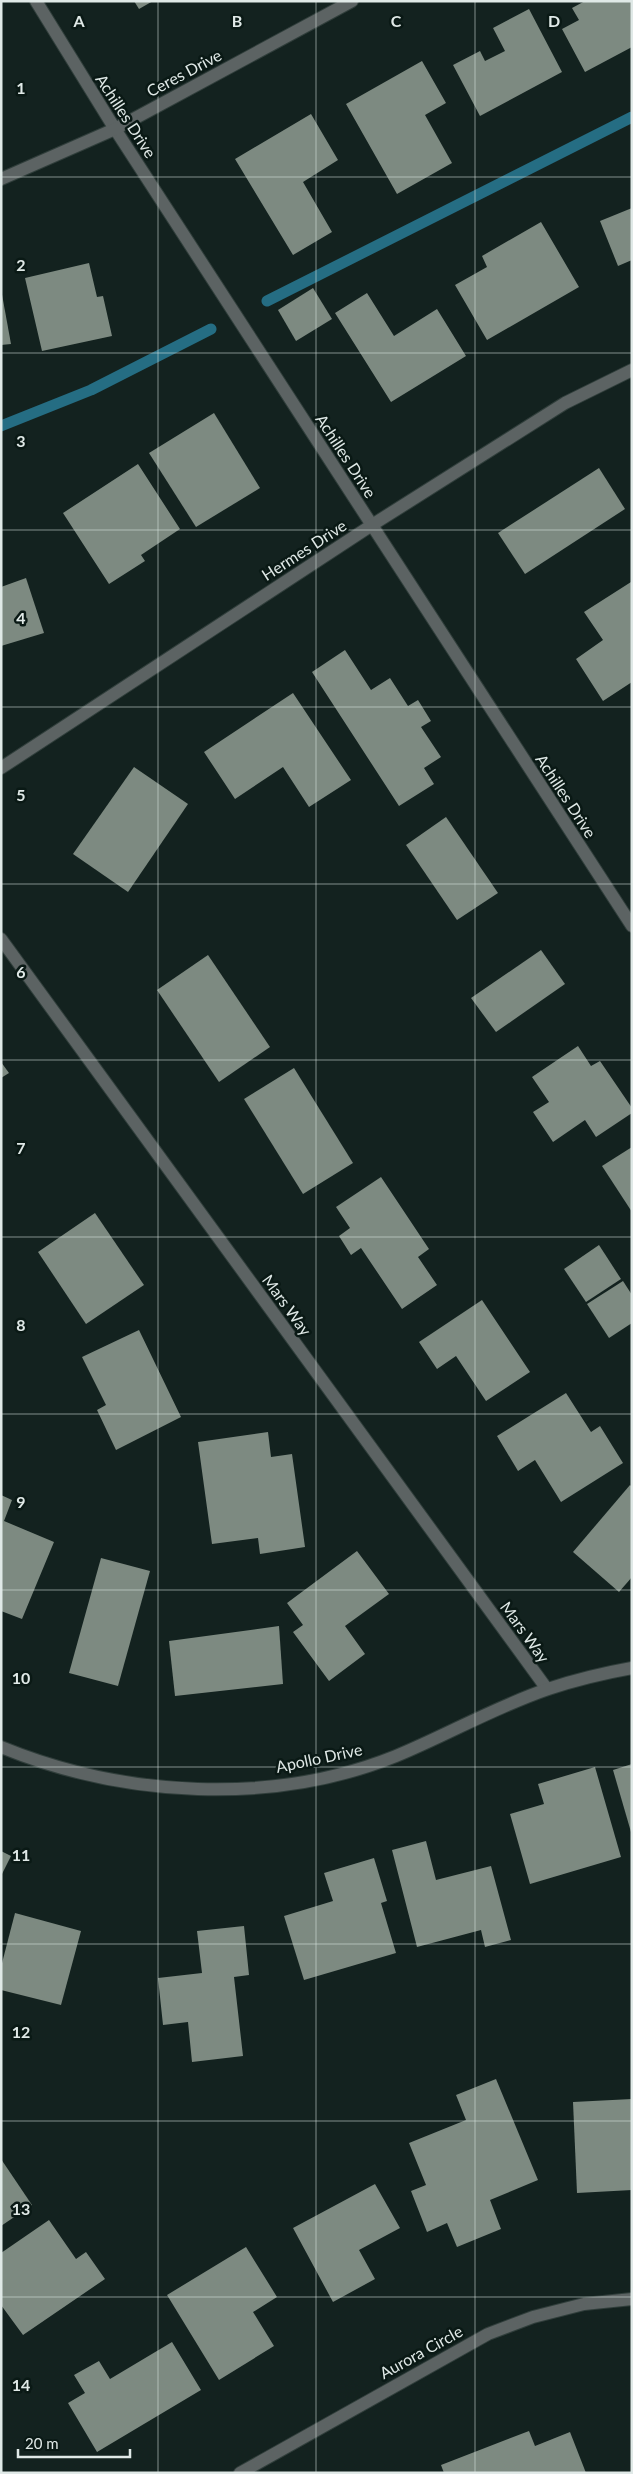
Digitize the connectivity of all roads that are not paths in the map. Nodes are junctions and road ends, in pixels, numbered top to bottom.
1 (36, 1) edge
2 (352, 1) edge
3 (115, 129) junction
4 (1, 180) edge
5 (632, 370) edge
6 (372, 525) junction
7 (1, 768) edge
8 (632, 926) edge
9 (1, 939) edge
10 (632, 1668) edge
11 (547, 1689) junction
12 (1, 1747) edge
13 (632, 2299) edge
14 (240, 2473) edge

1 - 3 street, Achilles Drive
2 - 3 street, Ceres Drive
3 - 4 street, Ceres Drive
3 - 6 street, Achilles Drive
5 - 6 street, Hermes Drive
6 - 7 street, Hermes Drive
6 - 8 street, Achilles Drive
9 - 11 street, Mars Way
10 - 11 street, Apollo Drive
11 - 12 street, Apollo Drive
13 - 14 street, Aurora Circle

